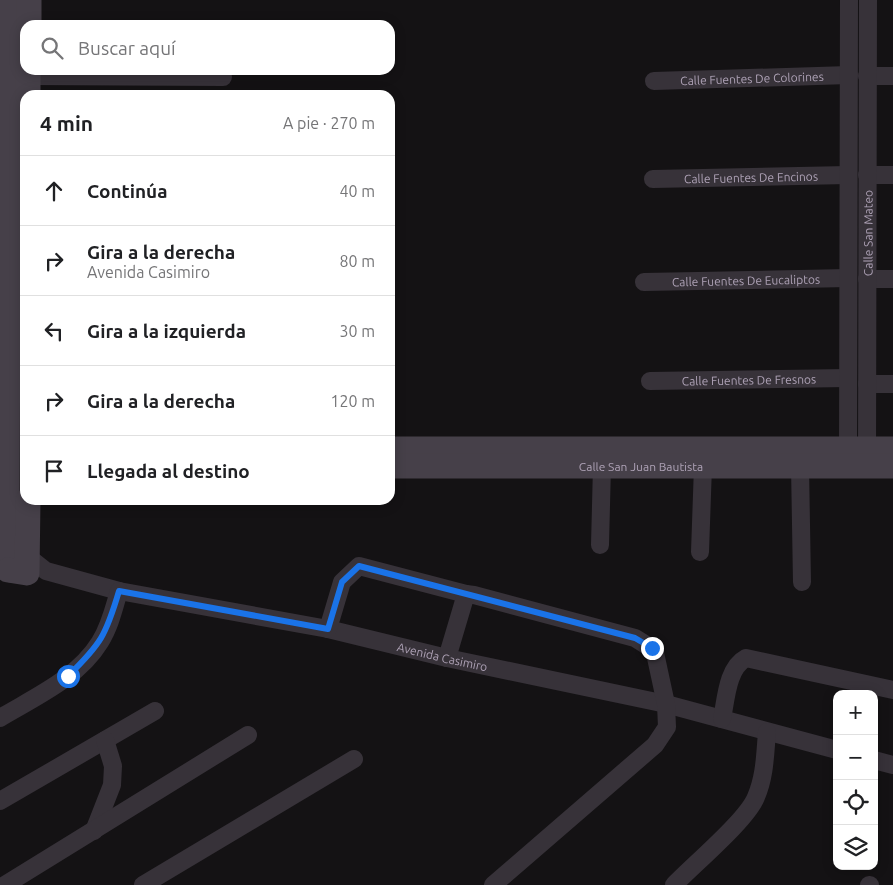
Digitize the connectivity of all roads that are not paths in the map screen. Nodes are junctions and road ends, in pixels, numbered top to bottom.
1 (9, 0) edge
2 (29, 0) edge
3 (849, 0) edge
4 (868, 0) edge
5 (29, 20) edge
6 (849, 75) junction
7 (867, 76) junction
8 (893, 76) edge
9 (223, 77) dead end
10 (28, 80) edge
11 (654, 81) dead end
12 (4, 174) edge
13 (848, 175) junction
14 (867, 175) junction
15 (893, 175) edge
16 (653, 180) dead end
17 (4, 274) edge
18 (848, 278) junction
19 (867, 279) junction
20 (893, 279) edge
21 (644, 282) dead end
22 (848, 378) junction
23 (4, 380) edge
24 (650, 381) dead end
25 (868, 384) junction
26 (893, 384) edge
27 (395, 449) edge
28 (893, 449) edge
29 (11, 457) edge
30 (857, 457) junction
31 (395, 466) edge
32 (602, 466) junction
33 (703, 466) junction
34 (800, 466) junction
35 (893, 466) edge
36 (27, 505) edge
37 (600, 545) dead end
38 (700, 552) dead end
39 (17, 563) edge
40 (802, 582) dead end
41 (119, 591) junction
42 (466, 594) junction
43 (328, 629) junction
44 (447, 658) junction
45 (893, 690) edge
46 (666, 704) junction
47 (155, 711) dead end
48 (0, 718) edge
49 (722, 719) junction
50 (767, 732) junction
51 (248, 735) dead end
52 (105, 740) junction
53 (833, 749) edge
54 (354, 759) dead end
55 (878, 761) edge
56 (893, 765) edge
57 (0, 801) edge
58 (94, 831) junction
59 (5, 885) edge
60 (143, 885) edge
61 (493, 885) edge
62 (674, 885) edge

1 - 12 main road
2 - 5 main road
3 - 6 street, Calle San Mateo
4 - 7 street, Calle San Mateo
6 - 11 street, Calle Fuentes De Colorines
6 - 13 street, Calle San Mateo
7 - 8 street
7 - 14 street, Calle San Mateo
9 - 10 street
12 - 17 main road
13 - 16 street, Calle Fuentes De Encinos
13 - 18 street, Calle San Mateo
14 - 15 street
14 - 19 street, Calle San Mateo
17 - 23 main road
18 - 21 street, Calle Fuentes De Eucaliptos
18 - 22 street, Calle San Mateo
19 - 20 street
19 - 25 street, Calle San Mateo
22 - 24 street, Calle Fuentes De Fresnos
22 - 30 street, Calle San Mateo
23 - 29 main road
25 - 26 street
25 - 30 street, Calle San Mateo
27 - 30 main road, Calle San Juan Bautista
28 - 30 main road, Calle San Juan Bautista
29 - 39 main road
30 - 34 main road, Calle San Juan Bautista
30 - 35 main road, Calle San Juan Bautista
31 - 32 main road, Calle San Juan Bautista
32 - 33 main road, Calle San Juan Bautista
32 - 37 street
33 - 34 main road, Calle San Juan Bautista
33 - 38 street
34 - 40 street
36 - 39 main road
39 - 41 street, Avenida Casimiro
41 - 43 street, Avenida Casimiro
41 - 48 street
42 - 43 street
42 - 44 street
42 - 46 street
43 - 44 street, Avenida Casimiro
44 - 46 street, Avenida Casimiro
45 - 49 street
46 - 49 street, Avenida Casimiro
46 - 61 street
47 - 52 street
49 - 50 street, Avenida Casimiro
50 - 53 street, Avenida Casimiro
50 - 62 street
51 - 58 street
52 - 57 street
52 - 58 street
54 - 60 street
55 - 56 street
58 - 59 street

